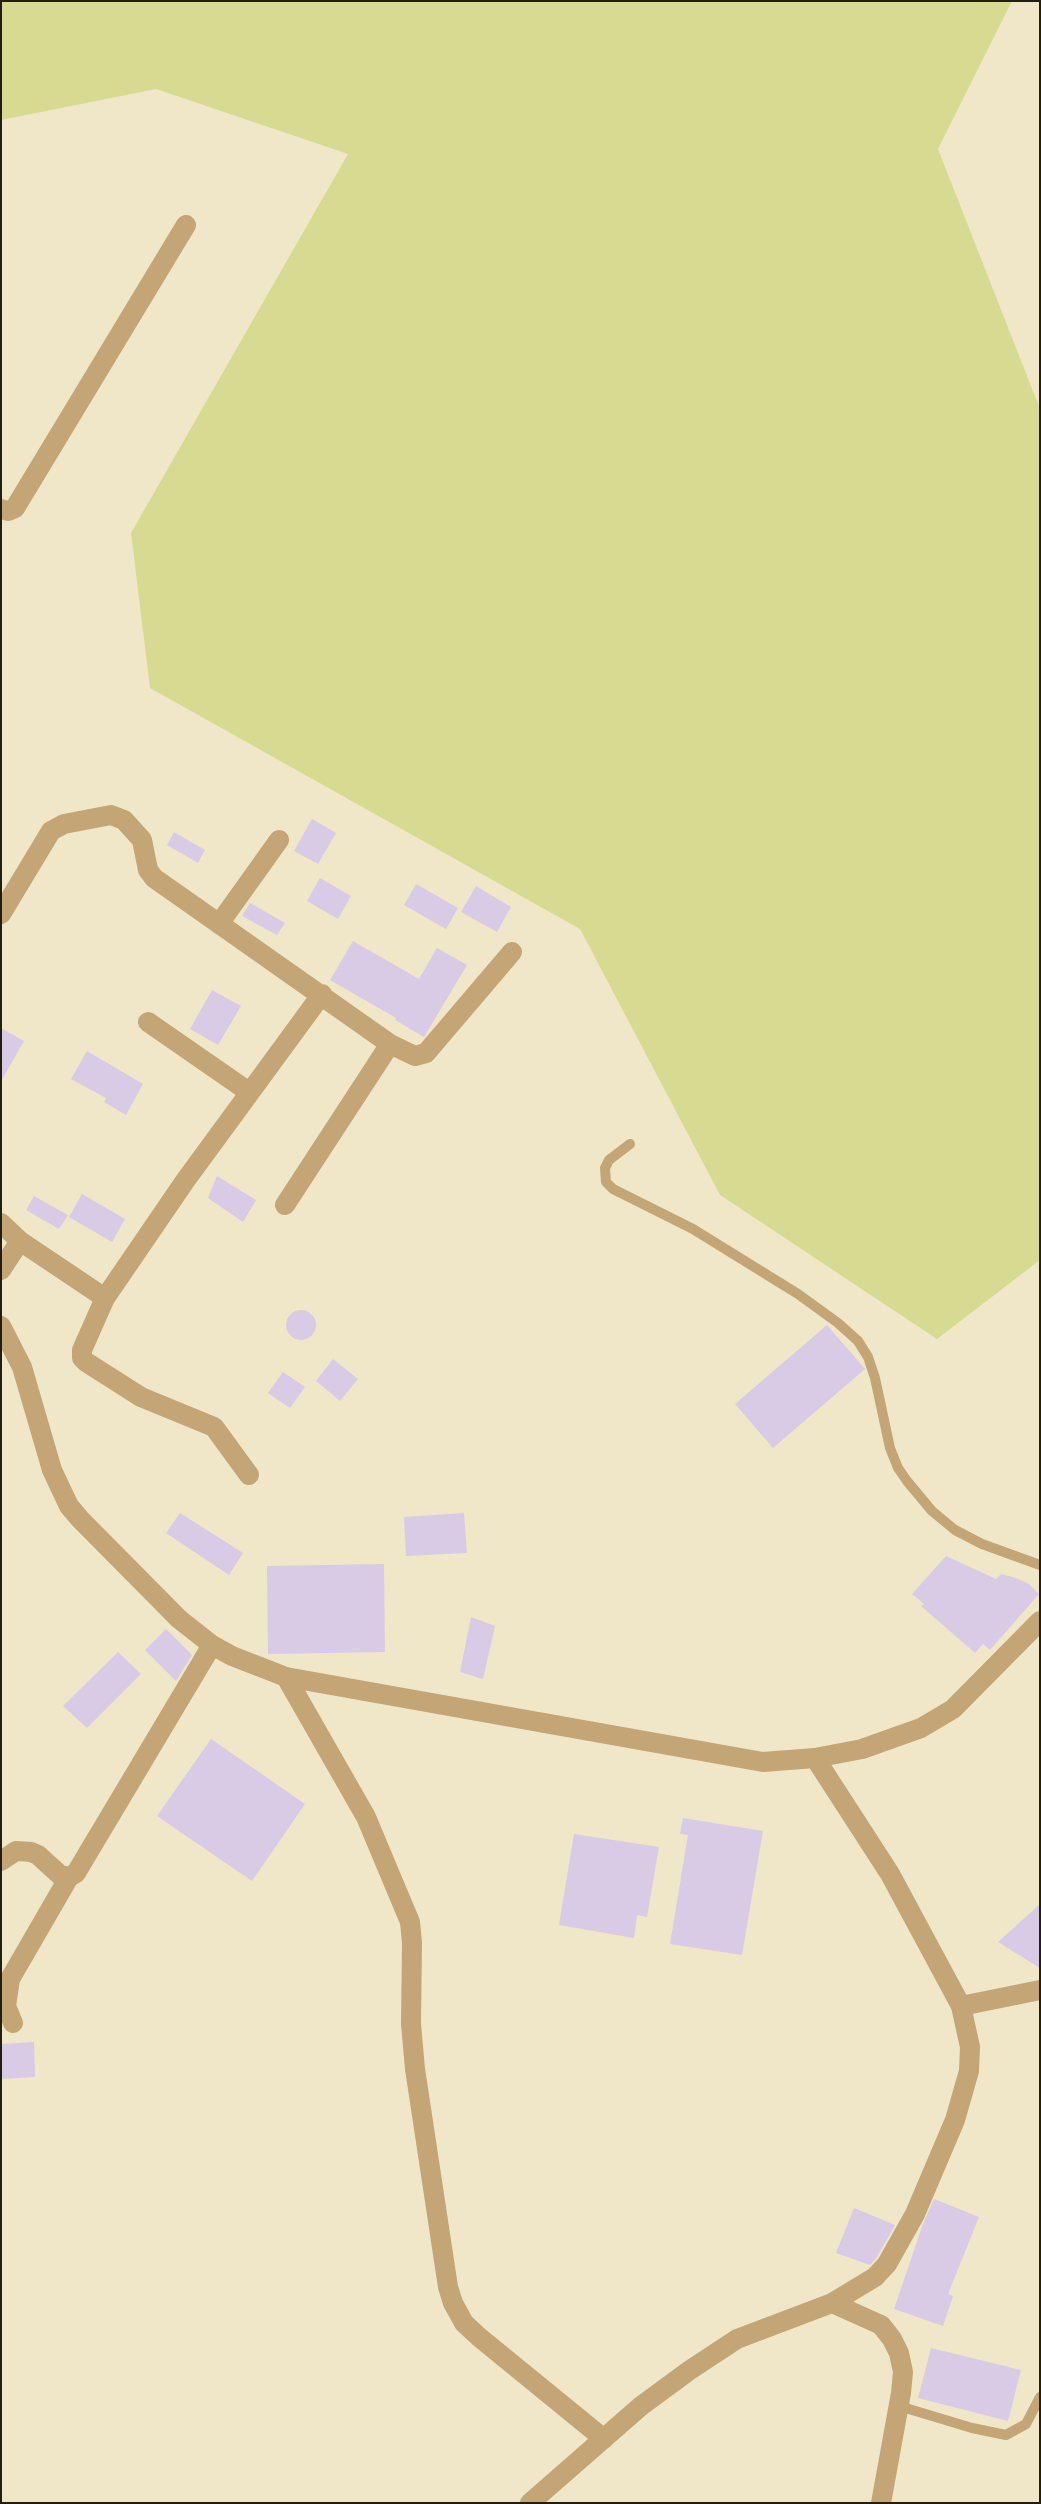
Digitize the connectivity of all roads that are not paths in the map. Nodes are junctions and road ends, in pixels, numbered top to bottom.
1 (186, 225) dead end
2 (1, 509) edge
3 (279, 840) dead end
4 (1, 914) edge
5 (219, 924) junction
6 (512, 952) dead end
7 (322, 994) junction
8 (148, 1022) dead end
9 (390, 1044) junction
10 (249, 1092) junction
11 (630, 1144) dead end
12 (285, 1205) dead end
13 (1, 1223) edge
14 (20, 1241) junction
15 (1, 1270) edge
16 (105, 1298) junction
17 (1, 1326) edge
18 (249, 1475) dead end
19 (1040, 1565) edge
20 (1040, 1621) edge
21 (212, 1645) junction
22 (286, 1677) junction
23 (814, 1758) junction
24 (1, 1861) edge
25 (70, 1877) junction
26 (1040, 1990) edge
27 (961, 2006) junction
28 (13, 2023) dead end
29 (832, 2303) junction
30 (1040, 2397) edge
31 (899, 2406) junction
32 (604, 2439) junction
33 (537, 2501) edge
34 (881, 2503) edge

1 - 2 street
3 - 5 street
4 - 5 street
5 - 7 street
6 - 9 street
7 - 9 street
7 - 10 street
8 - 10 street
9 - 12 street
10 - 16 street
11 - 19 lane
13 - 14 street
14 - 15 street
14 - 16 street
16 - 18 street
17 - 21 street
20 - 23 street
21 - 22 street
21 - 25 street
22 - 23 street
22 - 32 street
23 - 27 street
24 - 25 street
25 - 28 street
26 - 27 street
27 - 29 street
29 - 31 street
29 - 32 street
30 - 31 lane
31 - 34 street
32 - 33 street

